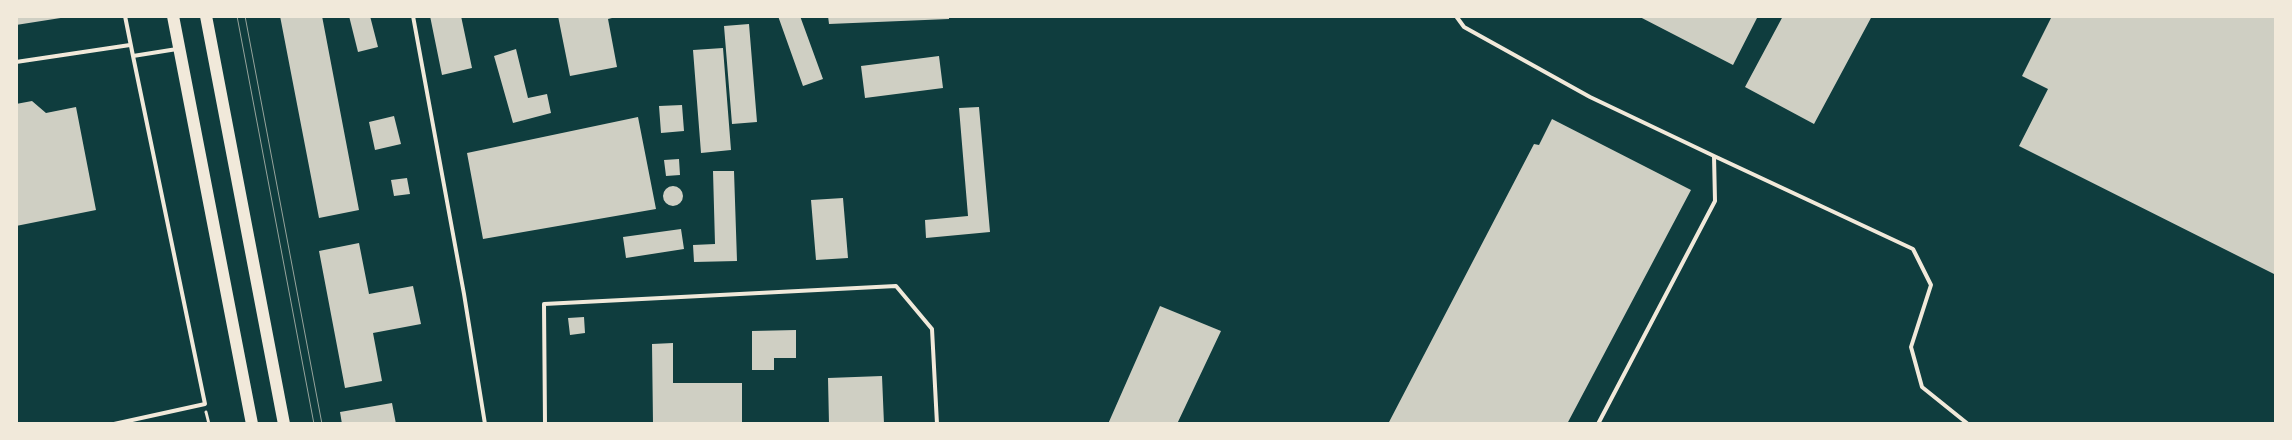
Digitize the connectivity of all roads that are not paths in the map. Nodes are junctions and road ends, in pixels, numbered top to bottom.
1 (125, 16) edge
2 (173, 16) edge
3 (206, 16) edge
4 (413, 16) edge
5 (1456, 16) edge
6 (130, 45) junction
7 (179, 48) junction
8 (133, 56) junction
9 (16, 62) edge
10 (1714, 156) junction
11 (135, 422) edge
12 (114, 424) edge
13 (252, 424) edge
14 (284, 424) edge
15 (485, 424) edge
16 (545, 424) edge
17 (937, 424) edge
18 (1598, 424) edge
19 (1968, 424) edge

1 - 6 lane
2 - 7 main road
3 - 14 main road
4 - 15 lane
5 - 10 lane
6 - 8 lane
6 - 9 lane
7 - 8 lane
7 - 13 main road
8 - 11 lane
10 - 18 lane
10 - 19 lane
11 - 12 lane
16 - 17 lane

